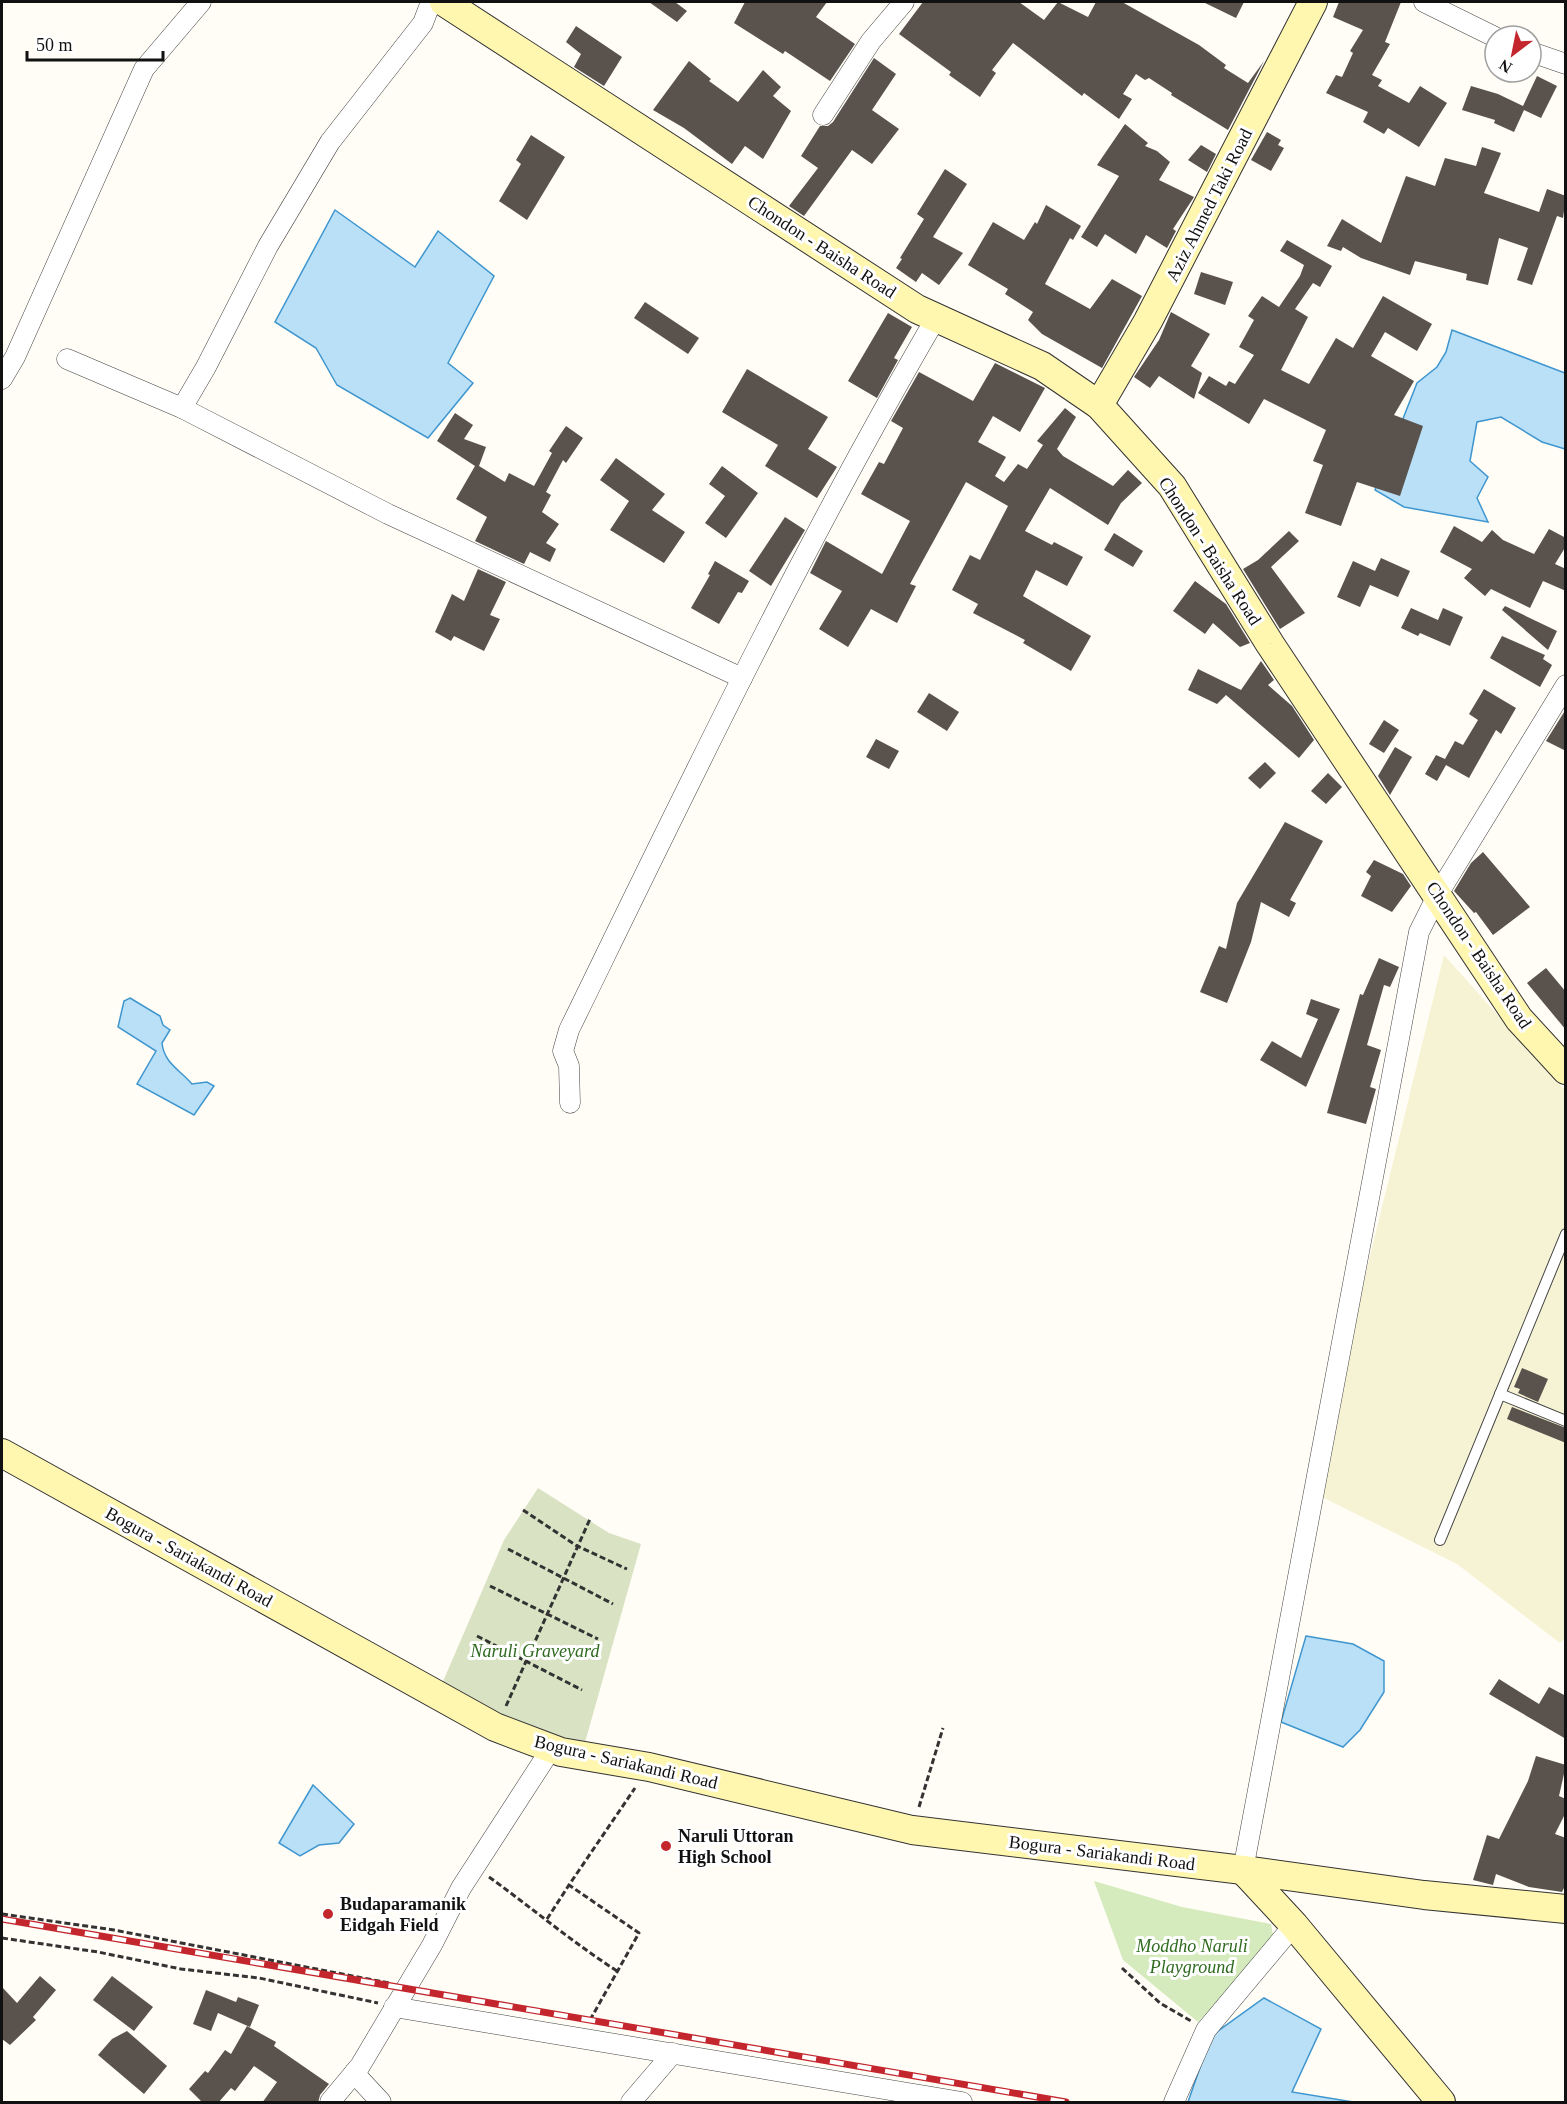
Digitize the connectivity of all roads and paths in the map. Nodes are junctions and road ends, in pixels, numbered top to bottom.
1 (201, 2) edge
2 (431, 2) edge
3 (444, 2) edge
4 (904, 2) edge
5 (1312, 2) edge
6 (1424, 2) edge
7 (1483, 31) edge
8 (1543, 56) edge
9 (1566, 64) edge
10 (823, 115) dead end
11 (936, 318) junction
12 (67, 358) dead end
13 (2, 380) edge
14 (1099, 405) junction
15 (182, 408) junction
16 (742, 678) junction
17 (1566, 685) edge
18 (1438, 894) junction
19 (1566, 1070) edge
20 (570, 1103) dead end
21 (1566, 1234) edge
22 (1500, 1394) junction
23 (1566, 1421) edge
24 (2, 1454) edge
25 (523, 1510) dead end
26 (590, 1519) dead end
27 (1440, 1540) dead end
28 (577, 1546) junction
29 (508, 1549) dead end
30 (627, 1569) dead end
31 (563, 1578) junction
32 (490, 1586) dead end
33 (613, 1604) dead end
34 (547, 1614) junction
35 (477, 1636) dead end
36 (598, 1639) dead end
37 (525, 1661) junction
38 (582, 1690) dead end
39 (495, 1727) junction
40 (943, 1728) dead end
41 (551, 1749) junction
42 (650, 1767) junction
43 (912, 1830) junction
44 (476, 1868) junction
45 (1244, 1870) junction
46 (569, 1885) junction
47 (1566, 1909) edge
48 (2, 1914) edge
49 (547, 1918) junction
50 (1294, 1924) junction
51 (2, 1938) edge
52 (1122, 1968) dead end
53 (618, 1971) junction
54 (407, 1986) junction
55 (509, 2006) dead end
56 (394, 2007) junction
57 (600, 2023) dead end
58 (1206, 2030) junction
59 (673, 2053) junction
60 (354, 2073) junction
61 (964, 2094) edge
62 (1058, 2101) edge
63 (330, 2103) edge
64 (381, 2103) edge
65 (631, 2103) edge
66 (1174, 2103) edge
67 (1441, 2103) edge

1 - 13 street
2 - 15 street
3 - 11 main road, Chondon - Baisha Road
4 - 10 street
5 - 14 main road, Aziz Ahmed Taki Road
6 - 7 street
8 - 9 street
11 - 14 main road, Chondon - Baisha Road
11 - 16 street
12 - 15 street
14 - 18 main road, Chondon - Baisha Road
15 - 16 street
16 - 20 street
17 - 18 street
18 - 19 main road, Chondon - Baisha Road
18 - 45 street
21 - 22 lane
22 - 23 lane
22 - 27 lane
24 - 39 main road, Bogura - Sariakandi Road
25 - 28 path
26 - 28 path
28 - 30 path
28 - 31 path
29 - 31 path
31 - 33 path
31 - 34 path
32 - 34 path
34 - 36 path
34 - 37 path
35 - 37 path
37 - 38 path
37 - 39 path
39 - 41 main road, Bogura - Sariakandi Road
40 - 43 path
41 - 42 main road, Bogura - Sariakandi Road
41 - 44 street
42 - 43 main road, Bogura - Sariakandi Road
42 - 46 path
43 - 45 main road, Bogura - Sariakandi Road
44 - 49 path
44 - 54 street
45 - 47 main road, Bogura - Sariakandi Road
45 - 50 main road
46 - 49 path
46 - 53 path
48 - 54 path
49 - 53 path
50 - 58 street
50 - 67 main road
51 - 56 path
52 - 58 path
53 - 57 path
54 - 55 path
54 - 56 street
56 - 59 street
56 - 60 street
58 - 66 street
59 - 61 street
59 - 65 street
60 - 63 street
60 - 64 street
61 - 62 path

